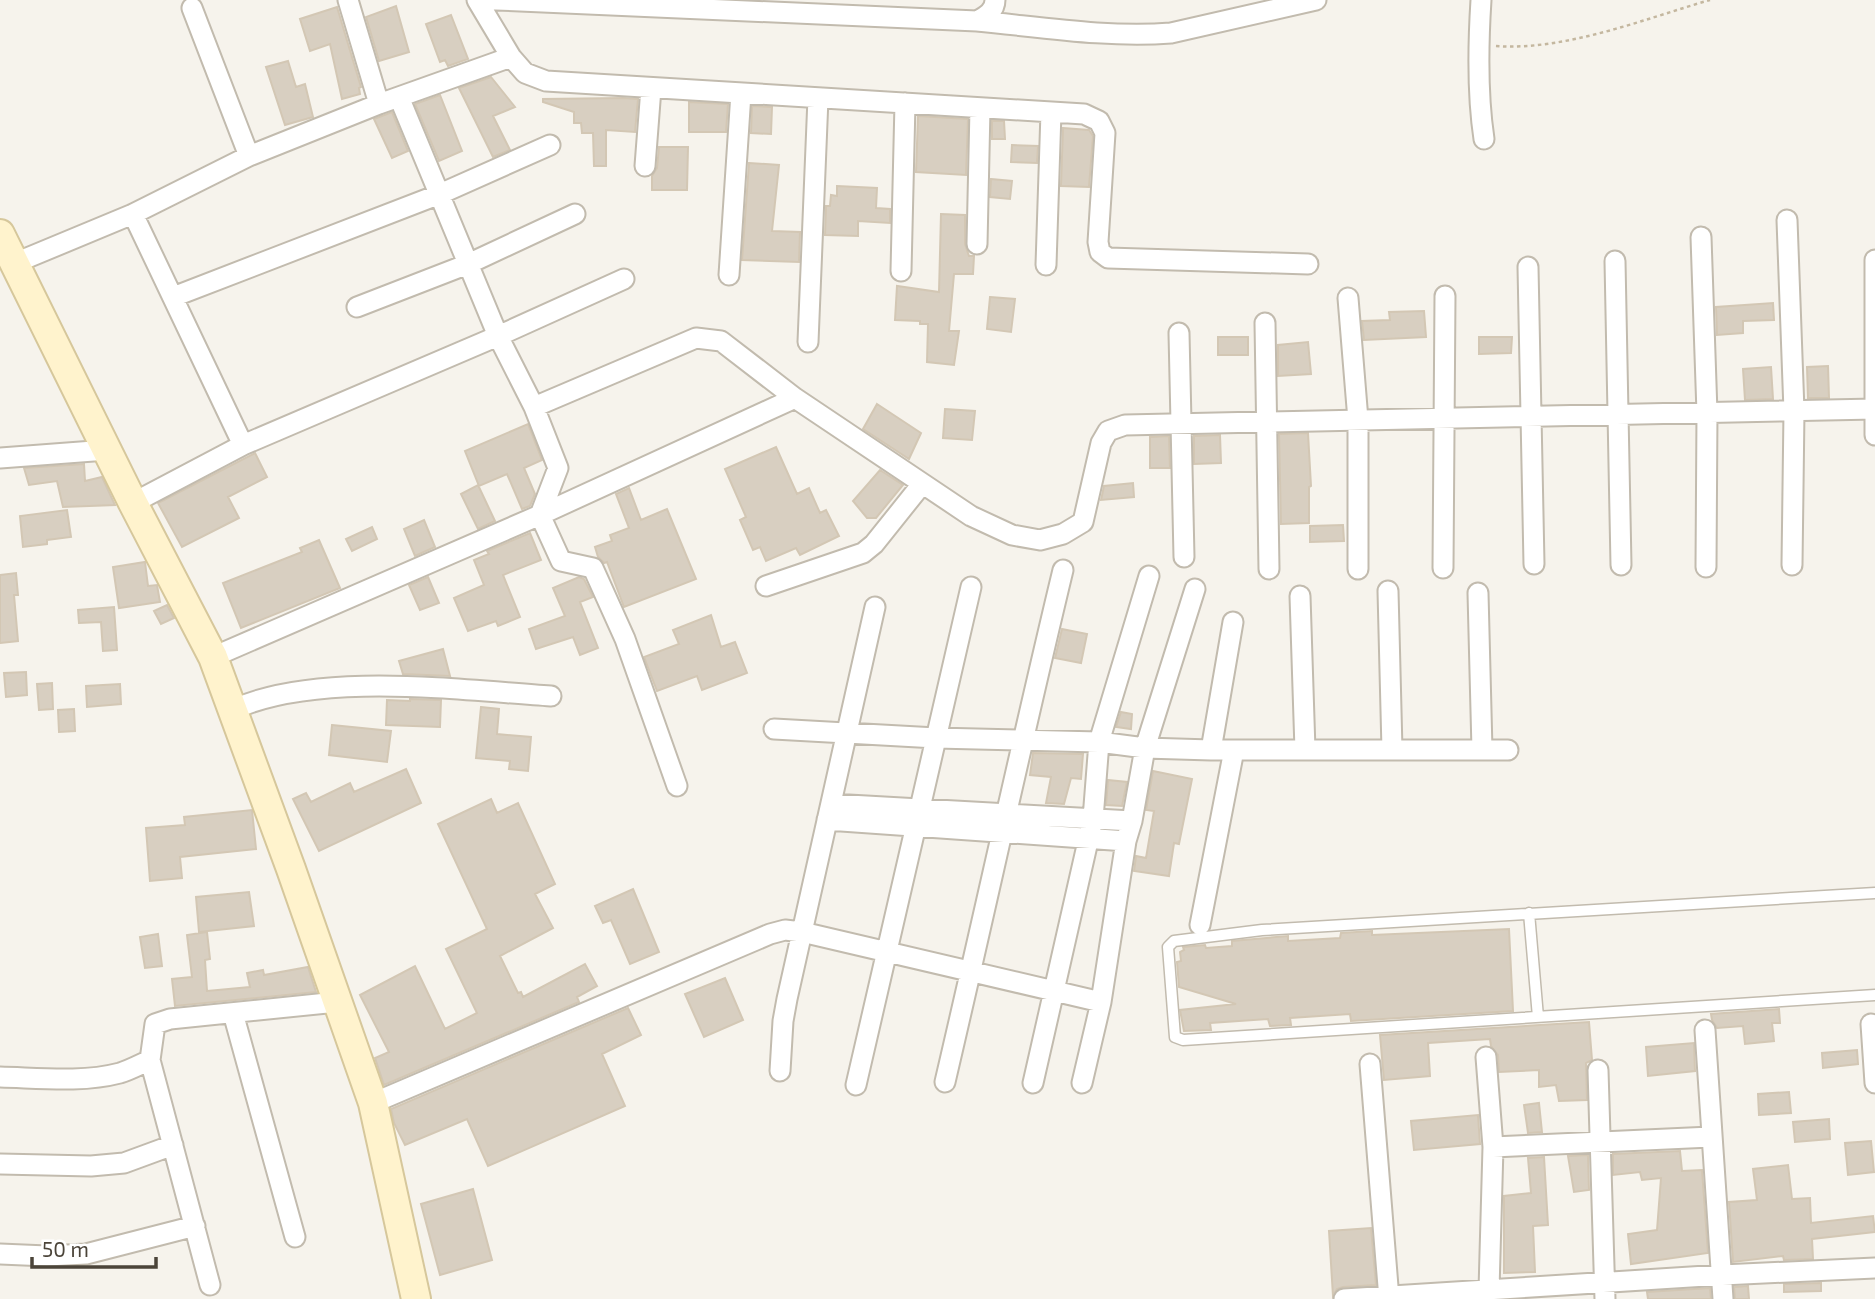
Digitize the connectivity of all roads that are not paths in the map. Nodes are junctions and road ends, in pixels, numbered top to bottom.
1 (348, 0) edge
2 (477, 0) edge
3 (496, 0) edge
4 (995, 0) edge
5 (1316, 0) edge
6 (1480, 0) edge
7 (192, 8) dead end
8 (977, 20) junction
9 (511, 57) junction
10 (651, 88) junction
11 (741, 93) junction
12 (399, 97) junction
13 (818, 98) junction
14 (905, 103) junction
15 (379, 104) junction
16 (980, 108) junction
17 (1051, 112) junction
18 (1483, 139) dead end
19 (550, 145) dead end
20 (249, 156) junction
21 (645, 166) dead end
22 (440, 194) junction
23 (133, 214) junction
24 (575, 214) dead end
25 (1787, 220) dead end
26 (0, 234) edge
27 (1701, 237) dead end
28 (977, 244) dead end
29 (1875, 260) edge
30 (1615, 261) dead end
31 (15, 263) junction
32 (468, 264) junction
33 (1308, 264) dead end
34 (1046, 265) dead end
35 (1528, 267) dead end
36 (901, 271) dead end
37 (729, 275) dead end
38 (624, 279) dead end
39 (1445, 296) dead end
40 (173, 297) junction
41 (1348, 298) dead end
42 (357, 307) dead end
43 (1265, 323) dead end
44 (1179, 334) dead end
45 (498, 336) junction
46 (808, 342) dead end
47 (794, 398) junction
48 (534, 407) junction
49 (1874, 409) edge
50 (1794, 411) junction
51 (1707, 413) junction
52 (1619, 415) junction
53 (1533, 416) junction
54 (1444, 418) junction
55 (1359, 420) junction
56 (1267, 422) junction
57 (1181, 424) junction
58 (1875, 435) edge
59 (243, 445) junction
60 (107, 450) junction
61 (0, 458) edge
62 (922, 484) junction
63 (133, 503) junction
64 (540, 515) junction
65 (1184, 557) dead end
66 (1534, 564) dead end
67 (1620, 565) dead end
68 (1792, 565) dead end
69 (1443, 568) dead end
70 (1706, 568) dead end
71 (1269, 569) dead end
72 (1357, 569) dead end
73 (1063, 570) dead end
74 (1149, 576) dead end
75 (766, 586) dead end
76 (971, 587) dead end
77 (1195, 589) dead end
78 (1388, 592) dead end
79 (1478, 593) dead end
80 (1300, 596) dead end
81 (876, 607) dead end
82 (1233, 622) dead end
83 (213, 657) junction
84 (551, 696) dead end
85 (232, 710) junction
86 (774, 729) dead end
87 (847, 733) junction
88 (936, 738) junction
89 (1022, 740) junction
90 (1099, 742) junction
91 (1146, 748) junction
92 (1211, 750) junction
93 (1234, 750) junction
94 (1305, 750) junction
95 (1392, 750) junction
96 (1508, 750) dead end
97 (1482, 751) junction
98 (677, 786) dead end
99 (829, 812) junction
100 (918, 818) junction
101 (1132, 821) junction
102 (1005, 823) junction
103 (1091, 828) junction
104 (1126, 841) junction
105 (1875, 893) edge
106 (1530, 913) junction
107 (1200, 925) dead end
108 (802, 932) junction
109 (887, 952) junction
110 (971, 971) junction
111 (1055, 991) junction
112 (1875, 995) edge
113 (337, 1002) junction
114 (1101, 1002) junction
115 (233, 1013) junction
116 (1538, 1017) junction
117 (1871, 1024) dead end
118 (1704, 1030) dead end
119 (1486, 1057) dead end
120 (150, 1060) junction
121 (1370, 1064) dead end
122 (1598, 1070) dead end
123 (780, 1071) dead end
124 (0, 1077) edge
125 (946, 1082) dead end
126 (1034, 1083) dead end
127 (1082, 1083) dead end
128 (1875, 1083) edge
129 (856, 1085) dead end
130 (373, 1103) junction
131 (1711, 1137) junction
132 (1601, 1140) junction
133 (173, 1145) junction
134 (1493, 1147) junction
135 (0, 1164) edge
136 (195, 1226) junction
137 (295, 1237) dead end
138 (0, 1254) edge
139 (1875, 1268) edge
140 (1722, 1275) junction
141 (211, 1285) dead end
142 (1489, 1290) junction
143 (1604, 1291) edge
144 (1509, 1294) edge
145 (1389, 1297) edge
146 (416, 1299) edge
147 (1343, 1299) edge
148 (1723, 1299) edge

1 - 15 street
2 - 9 street
3 - 8 street
4 - 8 street
5 - 8 street
6 - 18 street
7 - 20 street
9 - 10 street
9 - 12 street
10 - 11 street
10 - 21 street
11 - 13 street
11 - 37 street
12 - 15 street
12 - 22 street
13 - 14 street
13 - 46 street
14 - 16 street
14 - 36 street
15 - 20 street
16 - 17 street
16 - 28 street
17 - 33 street
17 - 34 street
19 - 22 street
20 - 23 street
22 - 32 street
22 - 40 street
23 - 31 street
23 - 40 street
24 - 32 street
25 - 50 street
26 - 31 street
27 - 51 street
29 - 49 street
30 - 52 street
31 - 60 street
32 - 42 street
32 - 45 street
35 - 53 street
38 - 45 street
39 - 54 street
40 - 59 street
41 - 55 street
43 - 56 street
44 - 57 street
45 - 48 street
45 - 59 street
47 - 48 street
47 - 62 street
47 - 64 street
48 - 64 street
49 - 50 street
49 - 58 street
50 - 51 street
50 - 68 street
51 - 52 street
51 - 70 street
52 - 53 street
52 - 67 street
53 - 54 street
53 - 66 street
54 - 55 street
54 - 69 street
55 - 56 street
55 - 72 street
56 - 57 street
56 - 71 street
57 - 62 street
57 - 65 street
59 - 63 street
60 - 61 street
60 - 63 street
62 - 75 street
63 - 83 street
64 - 83 street
64 - 98 street
73 - 89 street
74 - 90 street
76 - 88 street
77 - 91 street
78 - 95 street
79 - 97 street
80 - 94 street
81 - 87 street
82 - 92 street
83 - 85 street
84 - 85 street
85 - 113 street
86 - 87 street
87 - 88 street
87 - 99 street
88 - 89 street
88 - 100 street
89 - 90 street
89 - 102 street
90 - 91 street
90 - 103 street
91 - 92 street
91 - 101 street
92 - 93 street
93 - 94 street
93 - 107 street
94 - 95 street
95 - 97 street
96 - 97 street
99 - 100 street
99 - 108 street
100 - 102 street
100 - 109 street
101 - 103 street
101 - 104 street
102 - 103 street
102 - 110 street
103 - 104 street
103 - 111 street
104 - 114 street
105 - 106 lane
106 - 116 lane
106 - 116 lane
108 - 109 street
108 - 123 street
108 - 130 street
109 - 110 street
109 - 129 street
110 - 111 street
110 - 125 street
111 - 114 street
111 - 126 street
112 - 116 lane
113 - 115 street
113 - 130 street
114 - 127 street
115 - 120 street
115 - 137 street
117 - 128 street
118 - 131 street
119 - 134 street
120 - 124 street
120 - 133 street
121 - 145 street
122 - 132 street
130 - 146 street
131 - 132 street
131 - 140 street
132 - 134 street
132 - 143 street
133 - 135 street
133 - 136 street
134 - 142 street
136 - 138 street
136 - 141 street
139 - 140 street
140 - 143 street
140 - 148 street
142 - 144 street
142 - 145 street
143 - 144 street
145 - 147 street

